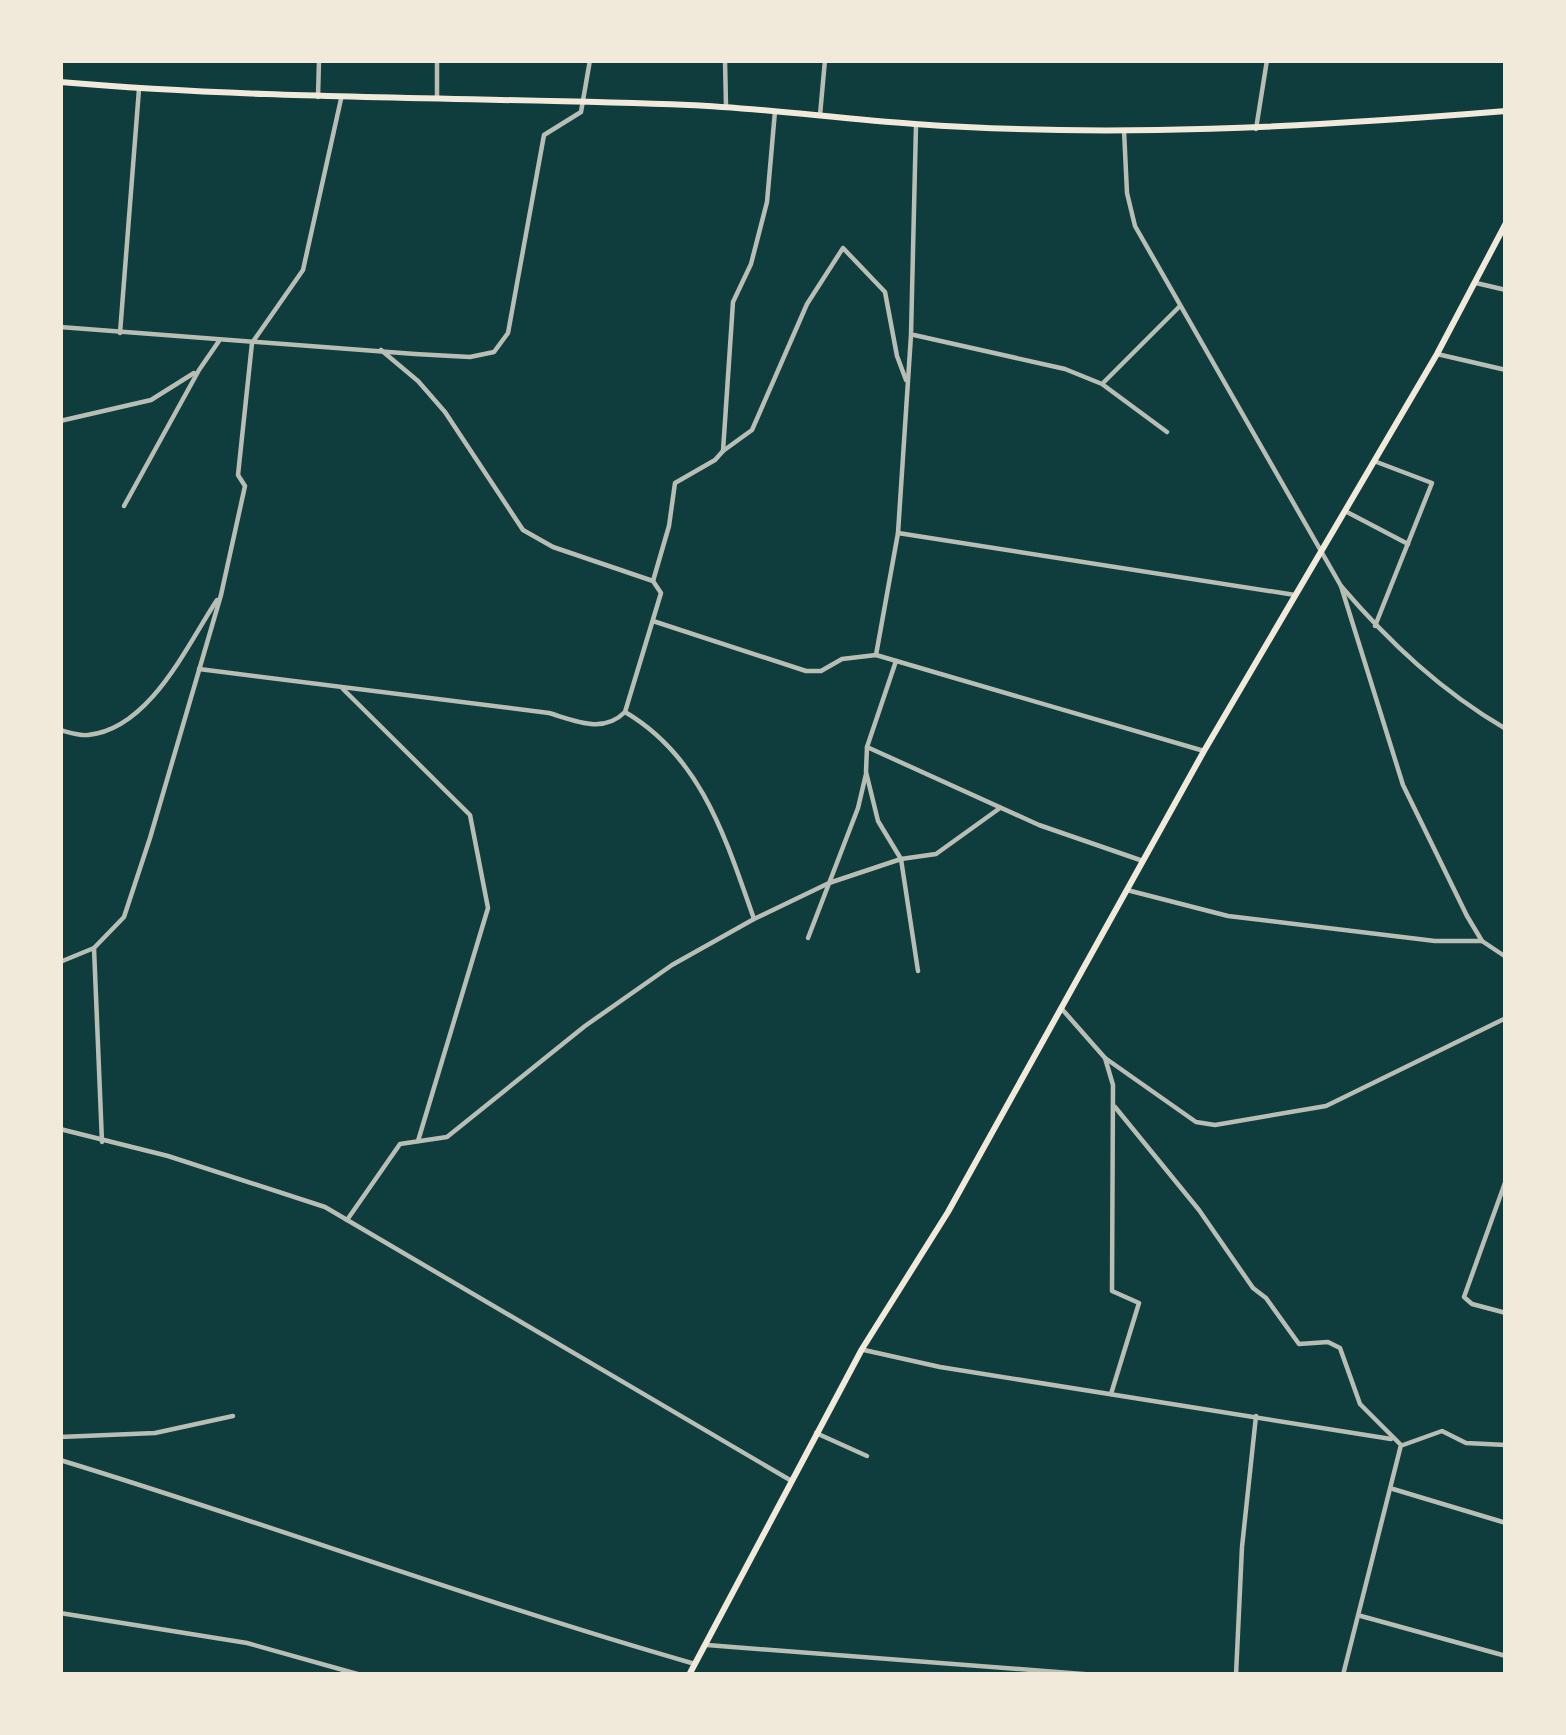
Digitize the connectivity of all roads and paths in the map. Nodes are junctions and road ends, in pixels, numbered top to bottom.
1 (320, 60) edge
2 (437, 60) edge
3 (590, 60) edge
4 (725, 60) edge
5 (825, 60) edge
6 (1268, 60) edge
7 (60, 82) edge
8 (139, 89) junction
9 (318, 98) junction
10 (437, 98) junction
11 (341, 99) junction
12 (586, 101) junction
13 (726, 106) junction
14 (775, 111) junction
15 (1506, 111) edge
16 (820, 115) junction
17 (916, 124) junction
18 (1256, 129) junction
19 (1124, 130) junction
20 (1506, 224) edge
21 (1476, 283) junction
22 (1506, 290) edge
23 (1180, 306) junction
24 (60, 327) edge
25 (120, 333) junction
26 (911, 335) junction
27 (219, 341) junction
28 (252, 343) junction
29 (381, 350) junction
30 (1438, 354) junction
31 (199, 370) junction
32 (1506, 370) edge
33 (1102, 384) junction
34 (908, 386) junction
35 (60, 421) edge
36 (1167, 432) dead end
37 (723, 451) junction
38 (1374, 461) junction
39 (124, 506) dead end
40 (1346, 511) junction
41 (898, 532) junction
42 (1408, 544) junction
43 (1321, 553) junction
44 (653, 581) junction
45 (1341, 586) junction
46 (221, 595) junction
47 (1295, 595) junction
48 (652, 621) junction
49 (1376, 626) junction
50 (876, 656) junction
51 (896, 661) junction
52 (199, 669) junction
53 (343, 688) junction
54 (625, 712) junction
55 (1506, 729) edge
56 (60, 730) edge
57 (867, 747) junction
58 (1204, 751) junction
59 (866, 772) junction
60 (1000, 808) junction
61 (901, 859) junction
62 (1143, 861) junction
63 (829, 883) junction
64 (1126, 890) junction
65 (754, 919) junction
66 (808, 938) dead end
67 (1482, 941) junction
68 (94, 948) junction
69 (1506, 957) edge
70 (60, 962) edge
71 (918, 971) dead end
72 (1061, 1008) junction
73 (1506, 1018) edge
74 (1106, 1058) junction
75 (1115, 1107) junction
76 (60, 1129) edge
77 (418, 1141) junction
78 (102, 1142) junction
79 (1506, 1180) edge
80 (346, 1220) junction
81 (1506, 1313) edge
82 (862, 1349) junction
83 (1112, 1394) junction
84 (233, 1416) dead end
85 (1256, 1416) junction
86 (816, 1433) junction
87 (60, 1437) edge
88 (1399, 1443) junction
89 (1506, 1445) edge
90 (866, 1456) dead end
91 (60, 1460) edge
92 (790, 1480) junction
93 (1393, 1490) junction
94 (1506, 1523) edge
95 (60, 1613) edge
96 (1359, 1615) junction
97 (705, 1645) junction
98 (1506, 1655) edge
99 (695, 1664) junction
100 (361, 1675) edge
101 (689, 1675) edge
102 (1096, 1675) edge
103 (1236, 1675) edge
104 (1342, 1675) edge

1 - 9 street
2 - 10 street
3 - 12 street
4 - 13 street
5 - 16 street
6 - 18 street
7 - 8 main road
8 - 9 main road
8 - 25 street
9 - 11 main road
10 - 11 main road
10 - 12 main road
11 - 28 street
12 - 13 main road
12 - 29 street
13 - 14 main road
14 - 16 main road
14 - 37 street
15 - 18 main road
16 - 17 main road
17 - 19 main road
17 - 26 street
18 - 19 main road
19 - 23 street
20 - 21 main road
21 - 22 street
21 - 30 main road
23 - 33 street
23 - 43 street
24 - 25 street
25 - 27 street
26 - 33 street
26 - 34 street
27 - 28 street
27 - 31 street
28 - 29 street
28 - 46 street
29 - 44 street
30 - 32 street
30 - 38 main road
31 - 35 street
31 - 39 street
33 - 36 street
34 - 37 street
34 - 41 street
37 - 44 street
38 - 40 main road
38 - 42 street
40 - 42 street
40 - 43 main road
41 - 47 street
41 - 50 street
42 - 49 street
43 - 45 street
43 - 47 main road
44 - 48 street
45 - 49 street
45 - 67 street
46 - 52 street
46 - 56 street
47 - 58 main road
48 - 50 street
48 - 54 street
49 - 55 street
50 - 51 street
51 - 57 street
51 - 58 street
52 - 53 street
52 - 68 street
53 - 54 street
53 - 77 street
54 - 65 street
57 - 59 street
57 - 60 street
58 - 62 main road
59 - 61 street
59 - 63 street
60 - 61 street
60 - 62 street
61 - 63 street
61 - 71 street
62 - 64 main road
63 - 65 street
63 - 66 street
64 - 67 street
64 - 72 main road
65 - 77 street
67 - 69 street
68 - 70 street
68 - 78 street
72 - 74 street
72 - 82 main road
73 - 74 street
74 - 75 street
75 - 83 street
75 - 88 street
76 - 78 street
77 - 80 street
78 - 80 street
79 - 81 street
80 - 92 street
82 - 83 street
82 - 86 main road
83 - 85 street
84 - 87 street
85 - 88 street
85 - 103 street
86 - 90 street
86 - 92 main road
88 - 89 street
88 - 93 street
91 - 99 street
92 - 97 main road
93 - 94 street
93 - 96 street
95 - 100 street
96 - 98 street
96 - 104 street
97 - 99 main road
97 - 102 street
99 - 101 main road

